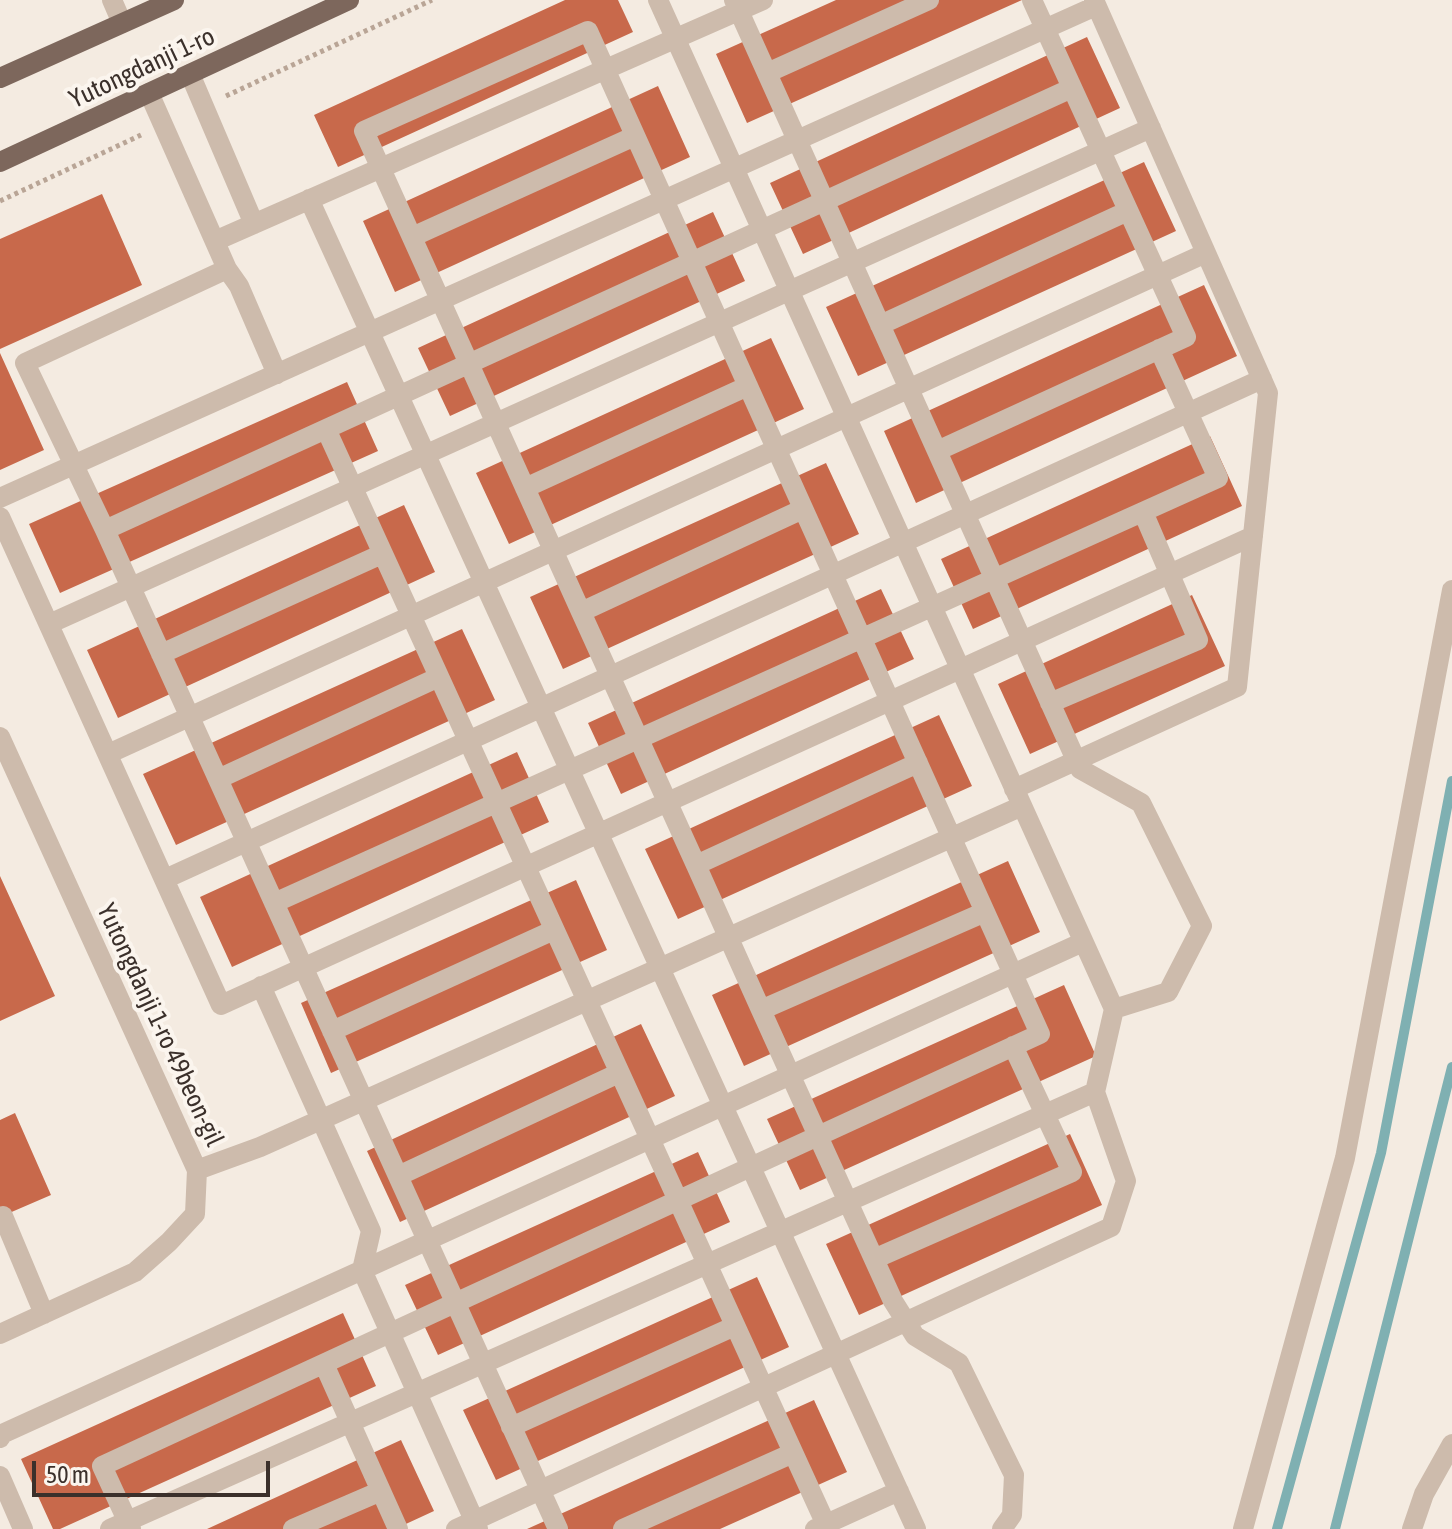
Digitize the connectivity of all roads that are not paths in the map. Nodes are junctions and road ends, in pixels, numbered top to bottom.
1 (112, 0) edge
2 (174, 0) edge
3 (349, 0) edge
4 (658, 0) edge
5 (734, 0) edge
6 (763, 0) edge
7 (929, 0) edge
8 (1032, 0) edge
9 (1095, 3) edge
10 (122, 23) junction
11 (675, 39) junction
12 (767, 73) junction
13 (190, 74) junction
14 (0, 78) edge
15 (1072, 88) junction
16 (149, 93) junction
17 (1151, 128) junction
18 (635, 136) junction
19 (0, 162) edge
20 (734, 168) junction
21 (309, 199) junction
22 (824, 201) junction
23 (1128, 211) junction
24 (254, 224) junction
25 (412, 237) junction
26 (215, 241) junction
27 (1206, 253) junction
28 (692, 262) junction
29 (227, 269) junction
30 (790, 291) junction
31 (880, 325) junction
32 (370, 332) junction
33 (1159, 349) junction
34 (469, 364) junction
35 (277, 374) junction
36 (1262, 379) junction
37 (748, 386) junction
38 (847, 418) junction
39 (326, 429) junction
40 (937, 451) junction
41 (426, 455) junction
42 (525, 488) junction
43 (0, 498) edge
44 (803, 509) junction
45 (1143, 512) junction
46 (0, 517) edge
47 (105, 530) junction
48 (1253, 536) junction
49 (903, 542) junction
50 (382, 554) junction
51 (994, 579) junction
52 (484, 583) junction
53 (1452, 590) edge
54 (581, 612) junction
55 (49, 624) junction
56 (862, 638) junction
57 (161, 654) junction
58 (960, 669) junction
59 (439, 677) junction
60 (1050, 703) junction
61 (541, 707) junction
62 (0, 737) edge
63 (639, 739) junction
64 (108, 754) junction
65 (918, 763) junction
66 (218, 779) junction
67 (1018, 798) junction
68 (496, 804) junction
69 (598, 833) junction
70 (696, 865) junction
71 (165, 879) junction
72 (274, 903) junction
73 (985, 912) junction
74 (554, 930) junction
75 (1083, 942) junction
76 (660, 968) junction
77 (261, 986) junction
78 (1114, 1009) junction
79 (761, 1010) junction
80 (332, 1031) junction
81 (1013, 1046) junction
82 (619, 1073) junction
83 (1095, 1092) junction
84 (723, 1106) junction
85 (321, 1119) junction
86 (818, 1136) junction
87 (197, 1170) junction
88 (398, 1176) junction
89 (678, 1201) junction
90 (3, 1216) dead end
91 (780, 1232) junction
92 (874, 1259) junction
93 (362, 1270) junction
94 (455, 1303) junction
95 (44, 1314) junction
96 (735, 1326) junction
97 (0, 1334) edge
98 (836, 1354) junction
99 (324, 1364) junction
100 (416, 1393) junction
101 (511, 1427) junction
102 (0, 1438) edge
103 (1452, 1444) edge
104 (793, 1453) junction
105 (0, 1476) edge
106 (381, 1491) junction
107 (899, 1491) junction
108 (469, 1526) edge
109 (23, 1529) edge
110 (110, 1529) edge
111 (131, 1529) edge
112 (293, 1529) edge
113 (398, 1529) edge
114 (558, 1529) edge
115 (623, 1529) edge
116 (815, 1529) edge
117 (828, 1529) edge
118 (916, 1529) edge
119 (1002, 1529) edge
120 (1243, 1529) edge
121 (1412, 1529) edge

1 - 10 street
2 - 10 main road, Yutongdanji 1-ro
3 - 13 main road, Yutongdanji 1-ro
4 - 11 street
5 - 12 street
6 - 11 street
7 - 12 street
8 - 15 street
9 - 17 street
9 - 20 street
10 - 14 main road, Yutongdanji 1-ro
11 - 20 street
11 - 21 street
12 - 22 street
13 - 16 main road, Yutongdanji 1-ro
13 - 24 street
15 - 22 street
15 - 23 street
16 - 19 main road, Yutongdanji 1-ro
16 - 26 street
17 - 27 street
17 - 30 street
18 - 25 street
18 - 25 street
18 - 28 street
20 - 30 street
20 - 32 street
21 - 24 street
21 - 32 street
22 - 28 street
22 - 31 street
23 - 31 street
23 - 33 street
24 - 26 street
25 - 34 street
26 - 29 street
27 - 36 street
27 - 38 street
28 - 34 street
28 - 37 street
29 - 35 street
29 - 47 street
30 - 38 street
30 - 41 street
31 - 40 street
32 - 35 street
32 - 41 street
33 - 40 street
33 - 45 street
34 - 39 street
34 - 42 street
35 - 43 street
36 - 48 street
36 - 49 street
37 - 42 street
37 - 44 street
38 - 49 street
38 - 52 street
39 - 47 street
39 - 50 street
40 - 51 street
41 - 52 street
41 - 55 street
42 - 54 street
44 - 54 street
44 - 56 street
45 - 51 street
45 - 60 street
46 - 55 street
47 - 57 street
48 - 58 street
48 - 67 street
49 - 58 street
49 - 61 street
50 - 57 street
50 - 59 street
51 - 56 street
51 - 60 street
52 - 61 street
52 - 64 street
53 - 120 street
54 - 63 street
55 - 64 street
56 - 63 street
56 - 65 street
57 - 66 street
58 - 67 street
58 - 69 street
59 - 66 street
59 - 68 street
60 - 78 street
61 - 69 street
61 - 71 street
62 - 87 street, Yutongdanji 1-ro 49beon-gil
63 - 68 street
63 - 70 street
64 - 71 street
65 - 70 street
65 - 73 street
66 - 72 street
67 - 75 street
67 - 76 street
68 - 72 street
68 - 74 street
69 - 76 street
69 - 77 street
70 - 79 street
71 - 77 street
72 - 80 street
73 - 79 street
73 - 81 street
74 - 80 street
74 - 82 street
75 - 78 street
75 - 84 street
76 - 84 street
76 - 85 street
77 - 85 street
78 - 83 street
79 - 86 street
80 - 88 street
81 - 86 street
81 - 92 street
82 - 88 street
82 - 89 street
83 - 91 street
83 - 98 street
84 - 91 street
84 - 93 street
85 - 87 street
85 - 93 street
86 - 89 street
86 - 92 street
87 - 95 street, Yutongdanji 1-ro 49beon-gil
88 - 94 street
89 - 94 street
89 - 96 street
90 - 95 street
91 - 98 street
91 - 100 street
92 - 119 street
93 - 100 street
93 - 102 street
94 - 99 street
94 - 101 street
95 - 97 street, Yutongdanji 1-ro 49beon-gil
96 - 101 street
96 - 104 street
98 - 107 street
98 - 108 street
99 - 106 street
99 - 111 street
100 - 108 street
100 - 110 street
101 - 114 street
103 - 121 street
104 - 115 street
104 - 117 street
105 - 109 street
106 - 112 street
106 - 113 street
107 - 116 street
107 - 118 street

